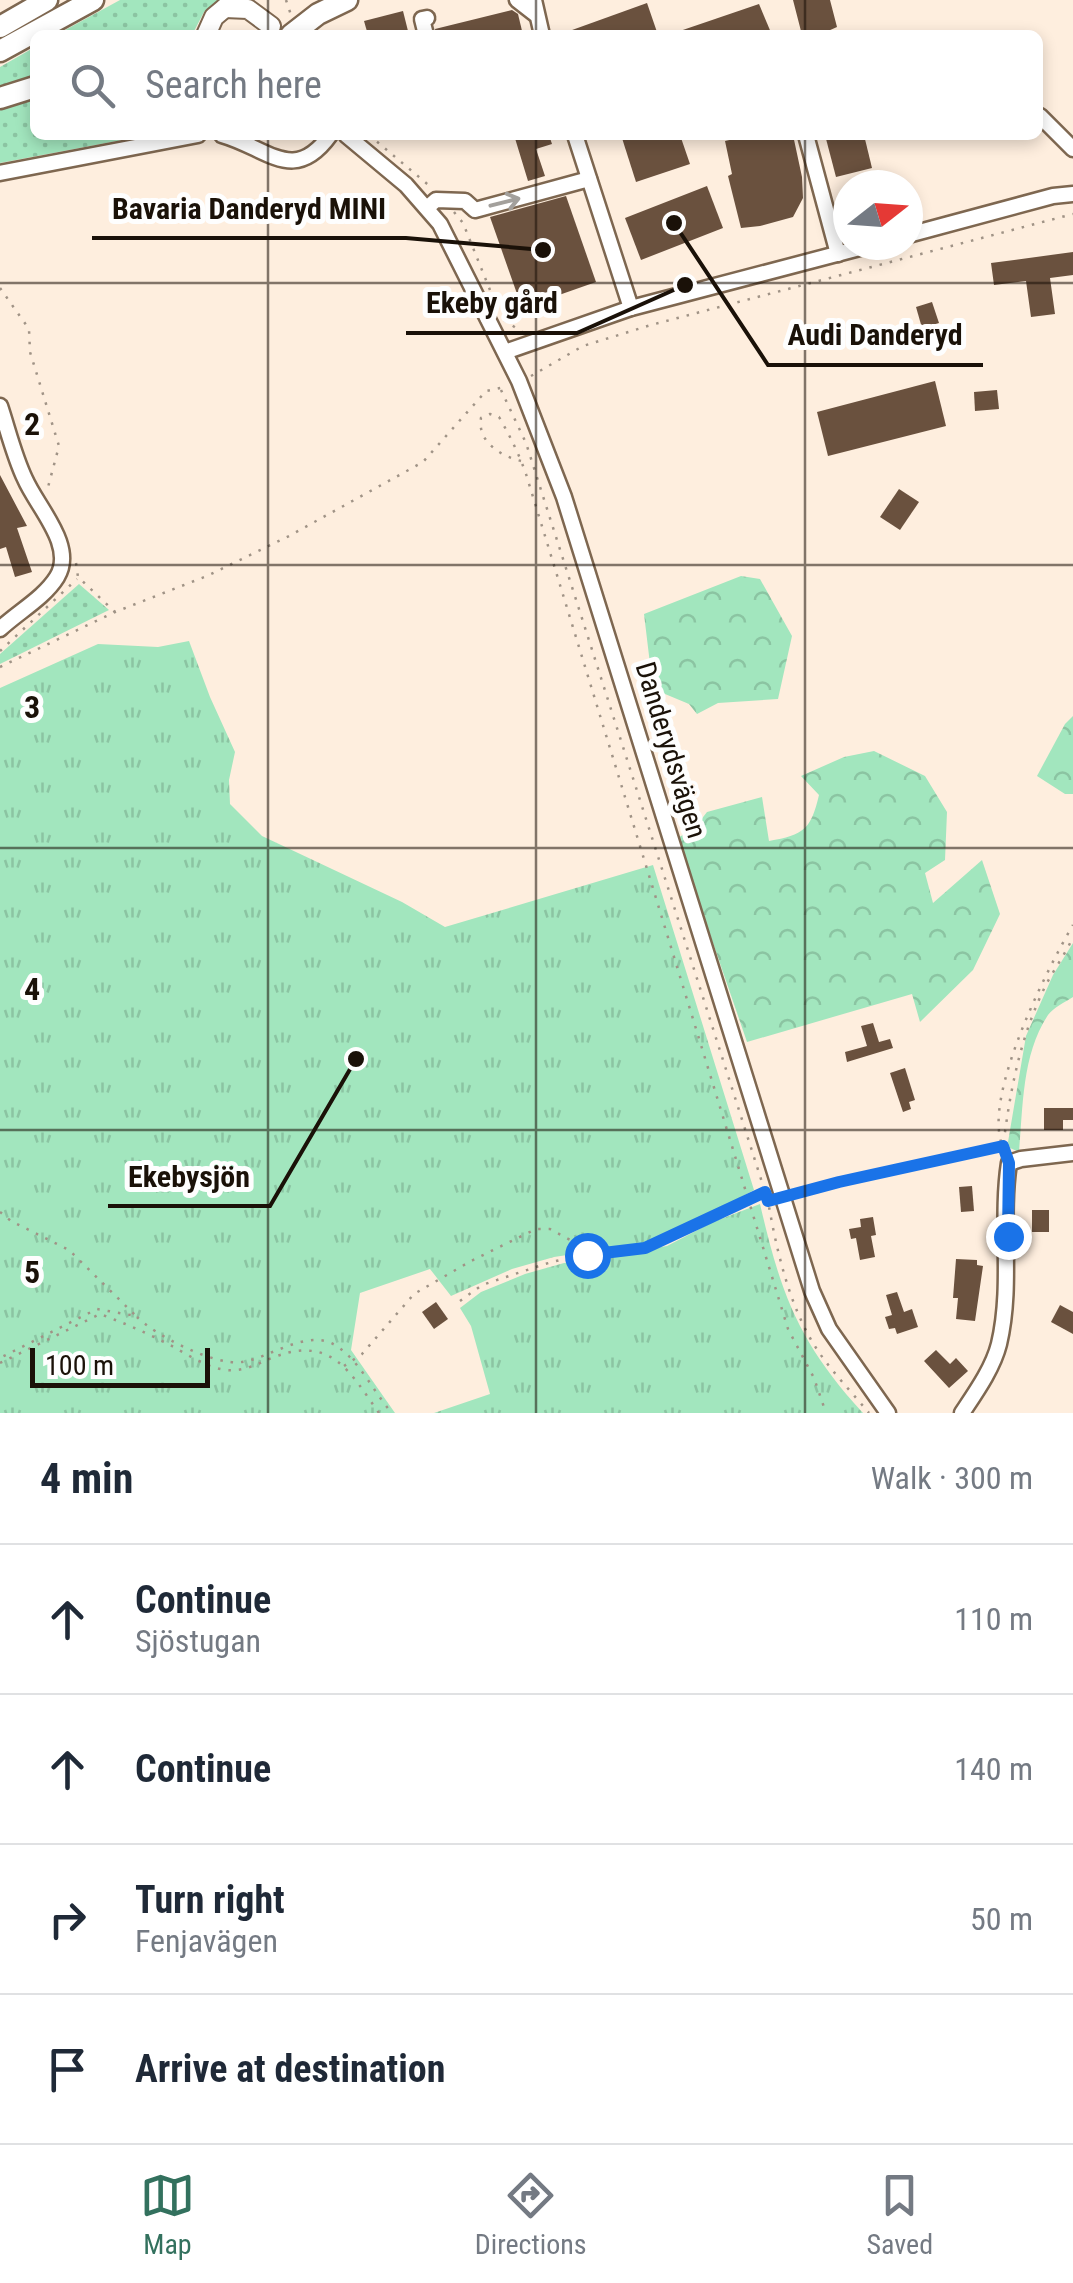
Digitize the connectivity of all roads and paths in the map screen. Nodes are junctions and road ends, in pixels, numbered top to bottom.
1 (48, 0) edge
2 (93, 0) edge
3 (266, 0) edge
4 (347, 0) edge
5 (517, 0) edge
6 (230, 4) edge
7 (534, 7) edge
8 (427, 18) dead end
9 (0, 26) edge
10 (38, 30) edge
11 (208, 30) edge
12 (272, 30) edge
13 (297, 30) edge
14 (425, 30) edge
15 (30, 35) edge
16 (0, 51) edge
17 (30, 89) edge
18 (0, 98) edge
19 (1043, 119) edge
20 (172, 140) edge
21 (234, 140) edge
22 (326, 140) edge
23 (352, 140) edge
24 (577, 140) edge
25 (807, 140) edge
26 (1073, 149) edge
27 (0, 173) edge
28 (589, 179) junction
29 (1073, 194) edge
30 (427, 208) junction
31 (1073, 214) edge
32 (923, 231) edge
33 (833, 235) edge
34 (833, 255) edge
35 (0, 288) edge
36 (631, 308) junction
37 (504, 352) junction
38 (538, 370) dead end
39 (0, 406) edge
40 (521, 461) junction
41 (46, 497) dead end
42 (75, 560) dead end
43 (115, 612) junction
44 (0, 629) edge
45 (0, 667) edge
46 (1073, 925) edge
47 (1073, 937) edge
48 (1003, 1146) junction
49 (1073, 1153) edge
50 (1009, 1163) junction
51 (773, 1194) junction
52 (750, 1199) junction
53 (0, 1212) edge
54 (587, 1255) junction
55 (460, 1301) dead end
56 (136, 1316) junction
57 (0, 1360) edge
58 (352, 1360) junction
59 (344, 1366) junction
60 (379, 1413) edge
61 (392, 1413) edge
62 (826, 1413) edge
63 (869, 1413) edge
64 (888, 1413) edge
65 (962, 1413) edge

1 - 9 highway
2 - 10 highway
3 - 12 main road
4 - 13 highway
5 - 7 street
6 - 11 main road
6 - 12 main road
8 - 14 street
15 - 16 highway
17 - 18 highway
19 - 26 street
20 - 27 street
21 - 22 street
23 - 30 street, Danderydsvägen
24 - 28 street
25 - 33 street
30 -> 28 street
28 - 36 street
29 - 32 street
30 - 37 street, Danderydsvägen
31 - 38 path
34 - 36 street
35 - 41 path
36 - 37 street
37 - 51 street, Danderydsvägen
39 - 44 street
40 - 40 path
40 - 52 path
42 - 43 path
43 - 45 path
43 - 51 path
46 - 48 path
47 - 48 path
48 - 50 path
48 - 51 path
49 - 50 street
50 - 65 street
51 - 52 path
51 - 63 path
51 - 64 street, Danderydsvägen
52 - 54 path
52 - 62 path
53 - 56 path
54 - 55 path
54 - 58 path
56 - 57 path
56 - 58 path
57 - 59 path
58 - 59 path
58 - 61 path
59 - 60 path

